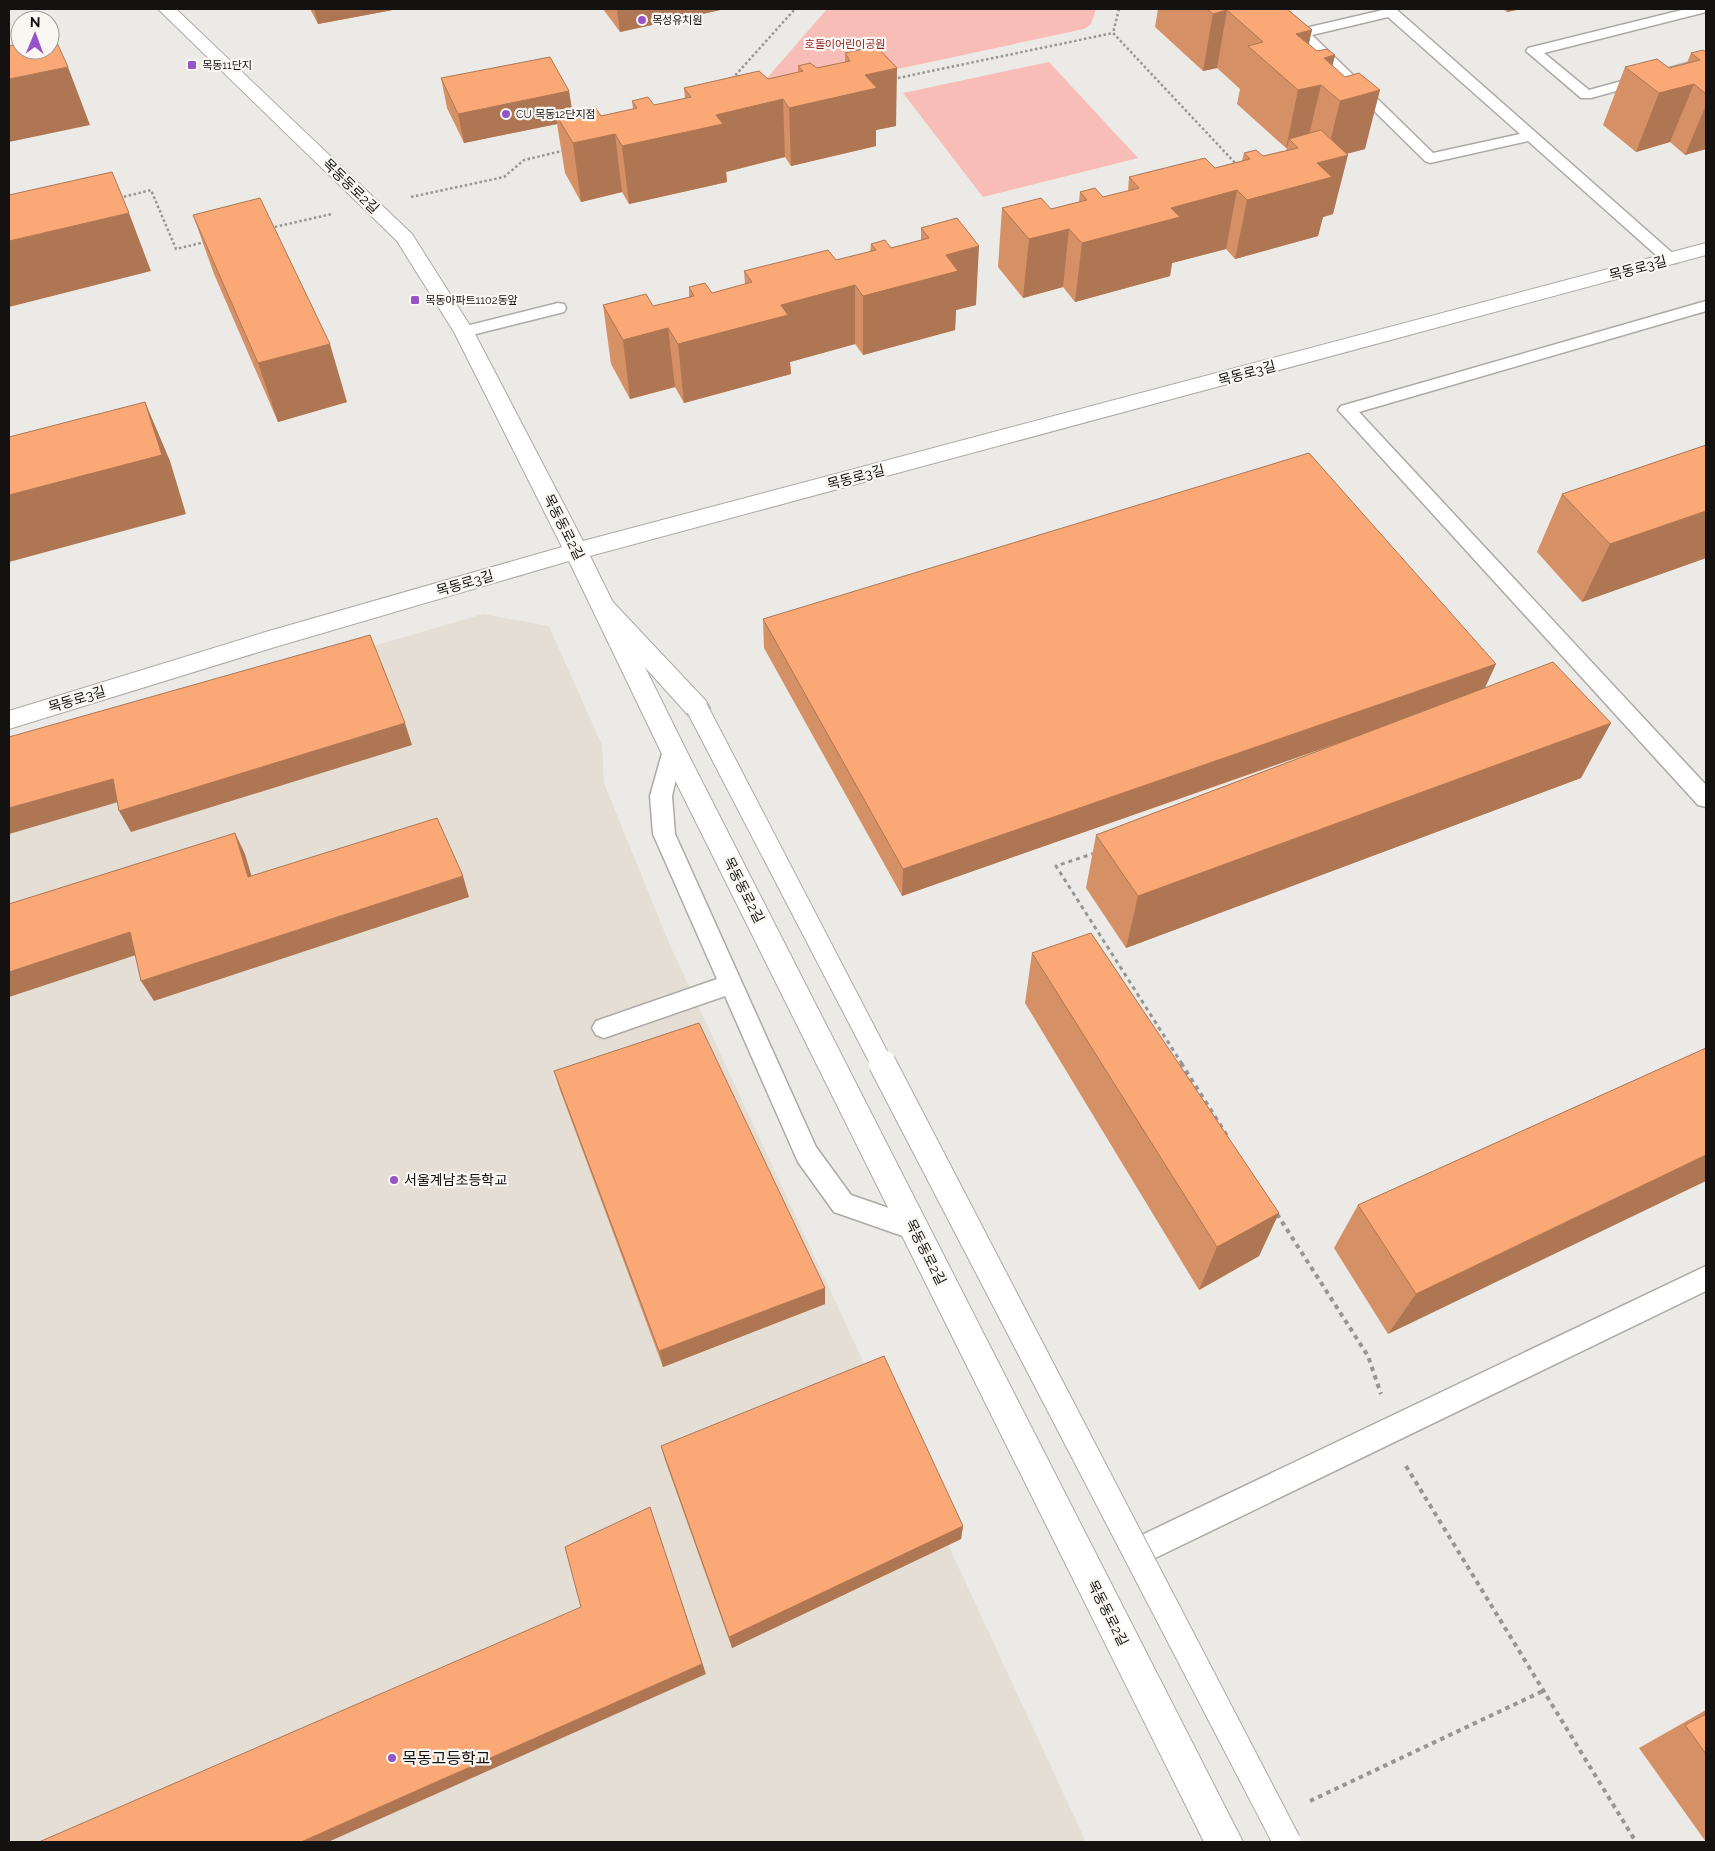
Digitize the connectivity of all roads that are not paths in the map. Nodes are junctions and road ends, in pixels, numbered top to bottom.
1 (166, 9) edge
2 (1702, 9) edge
3 (1706, 62) edge
4 (1531, 136) junction
5 (1706, 249) edge
6 (1671, 260) junction
7 (1706, 306) edge
8 (558, 308) dead end
9 (464, 332) junction
10 (576, 552) junction
11 (604, 607) junction
12 (697, 708) joint
13 (9, 720) edge
14 (673, 750) junction
15 (1706, 799) edge
16 (730, 984) junction
17 (604, 1028) dead end
18 (914, 1228) junction
19 (1706, 1278) edge
20 (1136, 1552) junction
21 (1224, 1842) edge
22 (1287, 1842) edge

1 - 9 street, 목동동로2길
2 - 3 lane
4 - 4 lane
4 - 6 lane
5 - 6 street, 목동로3길
6 - 10 street, 목동로3길
7 - 15 lane
8 - 9 lane
9 - 10 street, 목동동로2길
10 - 11 street, 목동동로2길
10 - 13 street, 목동로3길
11 - 12 street
11 - 14 street, 목동동로2길
12 - 20 lane, bridge
14 - 16 lane
14 - 18 street, 목동동로2길
16 - 17 lane
16 - 18 lane
18 - 21 street, 목동동로2길
19 - 20 lane
20 - 22 lane, bridge

